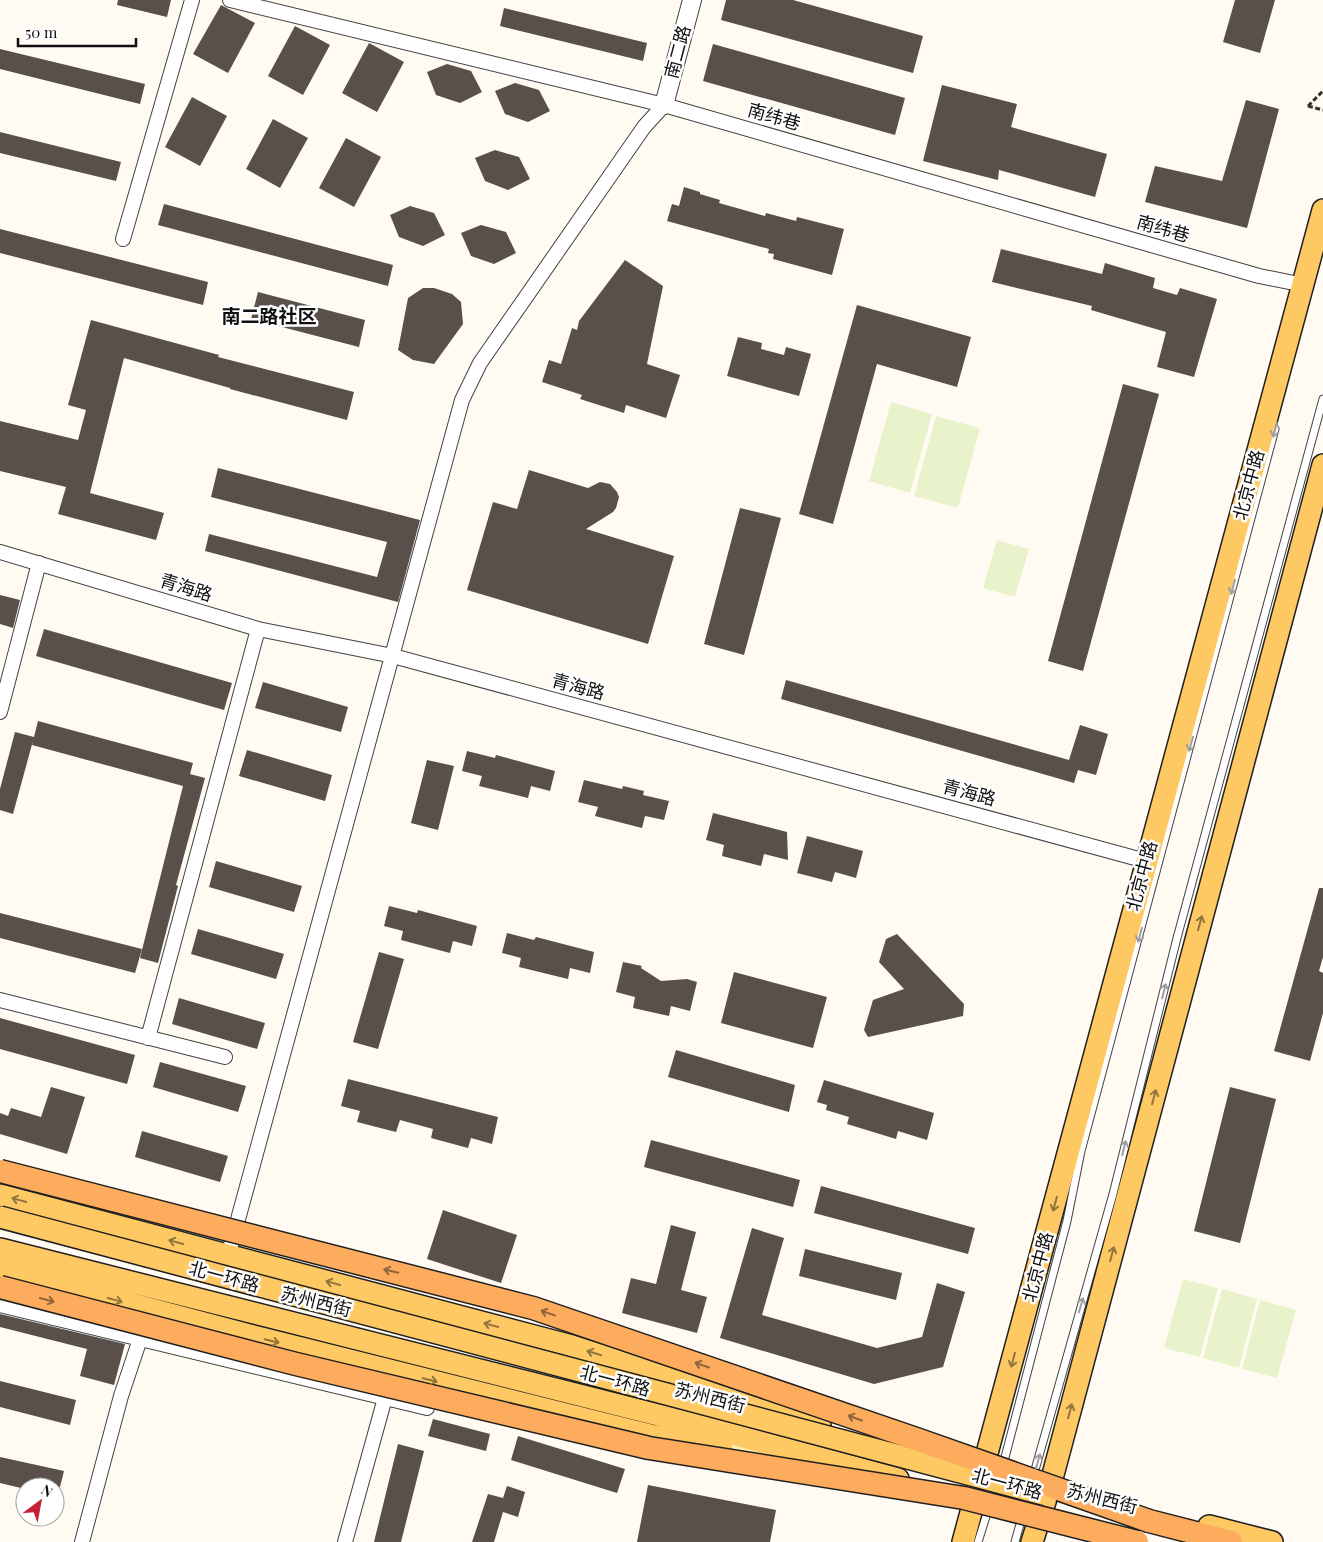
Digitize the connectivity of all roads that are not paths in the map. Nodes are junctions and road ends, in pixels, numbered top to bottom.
1 (192, 0) edge
2 (230, 0) edge
3 (692, 0) edge
4 (664, 105) junction
5 (1323, 210) edge
6 (123, 239) dead end
7 (1304, 284) junction
8 (1323, 399) edge
9 (1277, 420) dead end
10 (1323, 465) edge
11 (0, 552) edge
12 (39, 563) junction
13 (258, 629) junction
14 (394, 656) junction
15 (0, 712) edge
16 (1146, 861) junction
17 (0, 1000) edge
18 (148, 1038) junction
19 (226, 1057) dead end
20 (0, 1171) edge
21 (0, 1195) edge
22 (0, 1217) edge
23 (0, 1224) edge
24 (0, 1250) edge
25 (0, 1255) edge
26 (228, 1256) junction
27 (0, 1270) edge
28 (0, 1287) edge
29 (0, 1305) edge
30 (140, 1339) junction
31 (385, 1398) junction
32 (426, 1408) dead end
33 (824, 1426) junction
34 (761, 1457) junction
35 (994, 1476) junction
36 (1041, 1483) junction
37 (979, 1503) junction
38 (1149, 1522) junction
39 (1030, 1528) edge
40 (82, 1542) edge
41 (345, 1542) edge
42 (963, 1542) edge
43 (978, 1542) edge
44 (1015, 1542) edge
45 (1100, 1542) edge
46 (1137, 1542) edge
47 (1231, 1542) edge
48 (1272, 1542) edge

1 - 6 street
2 - 4 street, 南纬巷
3 - 4 street, 南二路
4 - 7 street, 南纬巷
4 - 14 street
5 - 7 main road, 北京中路
7 - 16 main road, 北京中路
36 -> 8 lane
9 -> 35 lane
36 -> 10 main road
11 - 12 street, 青海路
12 - 13 street, 青海路
12 - 15 street
13 - 14 street, 青海路
13 - 18 street
14 - 16 street, 青海路
14 - 26 street
16 -> 35 main road, 北京中路
17 - 18 street
18 - 19 street
38 -> 20 highway, bridge
26 -> 21 main road
22 - 38 main road, 北一环路, bridge
23 - 33 main road, 苏州西街
24 - 37 main road, 北一环路, bridge
25 - 34 main road, 苏州西街
33 -> 26 main road
27 -> 34 main road
28 -> 37 highway, bridge
29 - 30 street
30 - 31 street
30 - 40 street
31 - 32 street
31 - 41 street
33 - 35 main road, 苏州西街
34 - 37 main road, 苏州西街
35 - 36 main road, 苏州西街
35 - 37 main road, 北京中路
36 - 39 main road
36 - 48 main road, 苏州西街
37 - 39 main road, 苏州西街
37 - 42 main road, 北京中路
37 - 43 lane
37 - 46 highway, 北一环路, bridge
38 - 47 highway, 北一环路
39 - 44 lane
39 - 45 main road, 苏州西街

